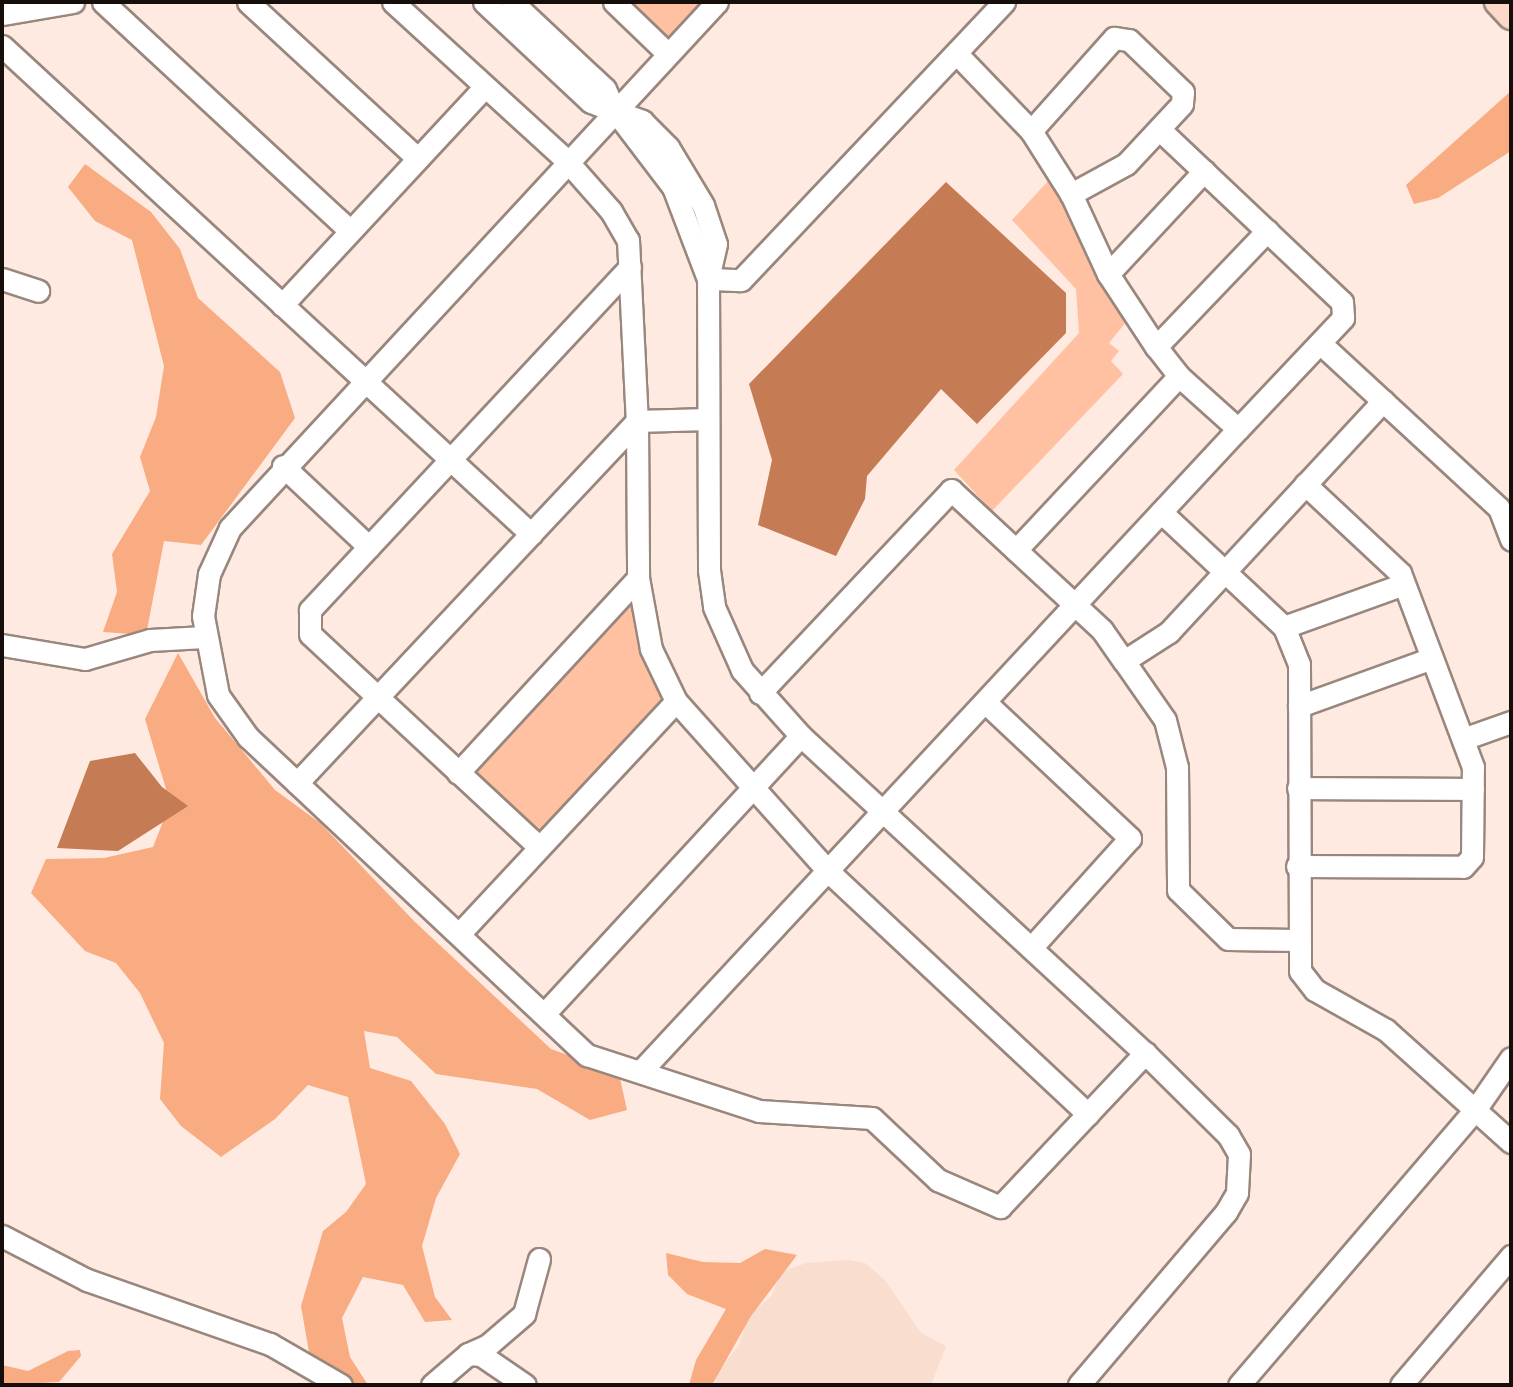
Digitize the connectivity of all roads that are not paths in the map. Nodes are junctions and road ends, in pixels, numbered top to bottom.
1 (72, 2) edge
2 (103, 2) edge
3 (248, 2) edge
4 (393, 2) edge
5 (484, 2) edge
6 (512, 2) edge
7 (614, 2) edge
8 (717, 2) edge
9 (1004, 2) edge
10 (1498, 2) edge
11 (2, 14) edge
12 (1511, 16) edge
13 (2, 46) edge
14 (668, 54) junction
15 (957, 54) junction
16 (484, 88) junction
17 (615, 111) junction
18 (1159, 129) junction
19 (1031, 131) junction
20 (418, 159) junction
21 (566, 160) junction
22 (1204, 171) junction
23 (1071, 194) junction
24 (350, 231) junction
25 (1267, 231) junction
26 (630, 267) junction
27 (1108, 274) junction
28 (2, 279) edge
29 (708, 279) junction
30 (38, 291) dead end
31 (282, 306) junction
32 (1320, 343) junction
33 (1156, 346) junction
34 (1179, 376) junction
35 (363, 381) junction
36 (1383, 401) junction
37 (707, 419) junction
38 (637, 421) junction
39 (1238, 429) junction
40 (450, 460) junction
41 (284, 466) junction
42 (1305, 484) junction
43 (1161, 512) junction
44 (531, 534) junction
45 (1511, 540) edge
46 (369, 547) junction
47 (1016, 550) junction
48 (1224, 571) junction
49 (638, 578) junction
50 (1404, 584) junction
51 (1075, 605) junction
52 (1284, 627) junction
53 (204, 637) junction
54 (2, 645) edge
55 (1432, 657) junction
56 (1124, 661) junction
57 (760, 693) junction
58 (378, 699) junction
59 (676, 701) junction
60 (985, 702) junction
61 (1299, 706) junction
62 (1511, 722) edge
63 (801, 736) junction
64 (1463, 739) junction
65 (458, 773) junction
66 (297, 783) junction
67 (1298, 788) junction
68 (1473, 789) junction
69 (754, 790) junction
70 (882, 810) junction
71 (538, 846) junction
72 (1297, 866) junction
73 (828, 871) junction
74 (459, 934) junction
75 (1297, 940) junction
76 (1031, 948) junction
77 (545, 1013) junction
78 (1145, 1053) junction
79 (1511, 1058) edge
80 (640, 1072) junction
81 (1475, 1110) junction
82 (1088, 1114) junction
83 (1511, 1142) edge
84 (2, 1236) edge
85 (1511, 1255) edge
86 (539, 1259) dead end
87 (468, 1354) junction
88 (341, 1385) edge
89 (432, 1385) edge
90 (525, 1385) edge
91 (1079, 1385) edge
92 (1239, 1385) edge
93 (1401, 1385) edge

1 - 11 street
2 - 24 street
3 - 20 street
4 - 16 street
5 - 17 street
6 - 17 street
7 - 14 street
8 - 14 street
9 - 15 street
10 - 12 main road
13 - 31 street
14 - 17 street
15 - 19 street
15 - 29 street
16 - 20 street
16 - 21 street
17 - 21 street
17 - 29 street
18 - 19 street
18 - 22 street
18 - 23 street
19 - 23 street
20 - 24 street
21 - 26 street
21 - 35 street
22 - 25 street
22 - 27 street
23 - 27 street
24 - 31 street
25 - 32 street
25 - 33 street
26 - 38 street
26 - 40 street
27 - 33 street
28 - 30 street
29 - 37 street
31 - 35 street
32 - 36 street
32 - 39 street
33 - 34 street
34 - 39 street
34 - 47 street
35 - 40 street
35 - 41 street
36 - 42 street
36 - 45 street
37 - 38 street
37 - 57 street
38 - 44 street
38 - 49 street
39 - 43 street
40 - 44 street
40 - 46 street
41 - 46 street
41 - 53 street
42 - 48 street
42 - 50 street
43 - 48 street
43 - 51 street
44 - 58 street
46 - 58 street
47 - 51 street
47 - 57 street
48 - 52 street
48 - 56 street
49 - 59 street
49 - 65 street
50 - 52 street
50 - 55 street
51 - 56 street
51 - 60 street
52 - 61 street
53 - 54 street
53 - 66 street
55 - 61 street
55 - 64 street
56 - 75 street
57 - 63 street
58 - 65 street
58 - 66 street
59 - 69 street
59 - 71 street
60 - 70 street
60 - 76 street
61 - 67 street
62 - 64 street
63 - 69 street
63 - 70 street
64 - 68 street
65 - 71 street
66 - 74 street
67 - 68 street
67 - 72 street
68 - 72 street
69 - 73 street
69 - 77 street
70 - 73 street
70 - 76 street
71 - 74 street
72 - 75 street
73 - 80 street
73 - 82 street
74 - 77 street
75 - 81 street
76 - 78 street
77 - 80 street
78 - 82 street
78 - 91 street
79 - 81 street
80 - 82 street
81 - 83 street
81 - 92 street
84 - 88 street
85 - 93 street
86 - 87 street
87 - 89 street
87 - 90 street

